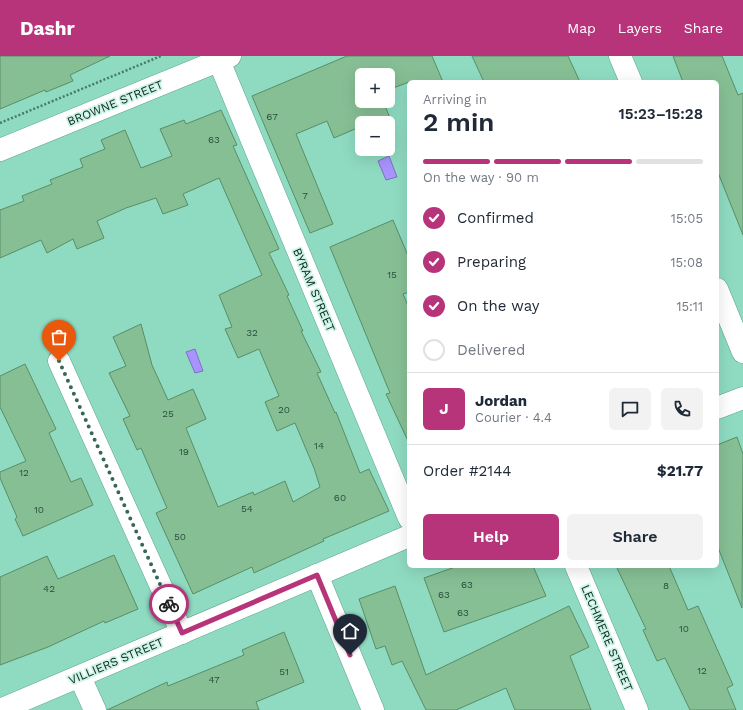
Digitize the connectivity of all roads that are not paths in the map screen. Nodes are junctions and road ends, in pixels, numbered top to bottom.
1 (620, 56) edge
2 (225, 58) edge
3 (630, 80) edge
4 (0, 150) edge
5 (719, 294) edge
6 (743, 352) edge
7 (59, 361) dead end
8 (743, 398) edge
9 (719, 407) edge
10 (407, 513) edge
11 (407, 537) edge
12 (577, 568) edge
13 (317, 575) junction
14 (182, 633) junction
15 (80, 677) junction
16 (0, 710) edge
17 (94, 710) edge
18 (373, 710) edge
19 (637, 710) edge

1 - 3 street
2 - 4 street, BROWNE STREET
2 - 10 street, BYRAM STREET
5 - 6 street
7 - 14 street
8 - 9 street
11 - 13 street, VILLIERS STREET
12 - 19 street, LECHMERE STREET
13 - 14 street, VILLIERS STREET
13 - 18 street
14 - 15 street, VILLIERS STREET
15 - 16 street, VILLIERS STREET
15 - 17 street

